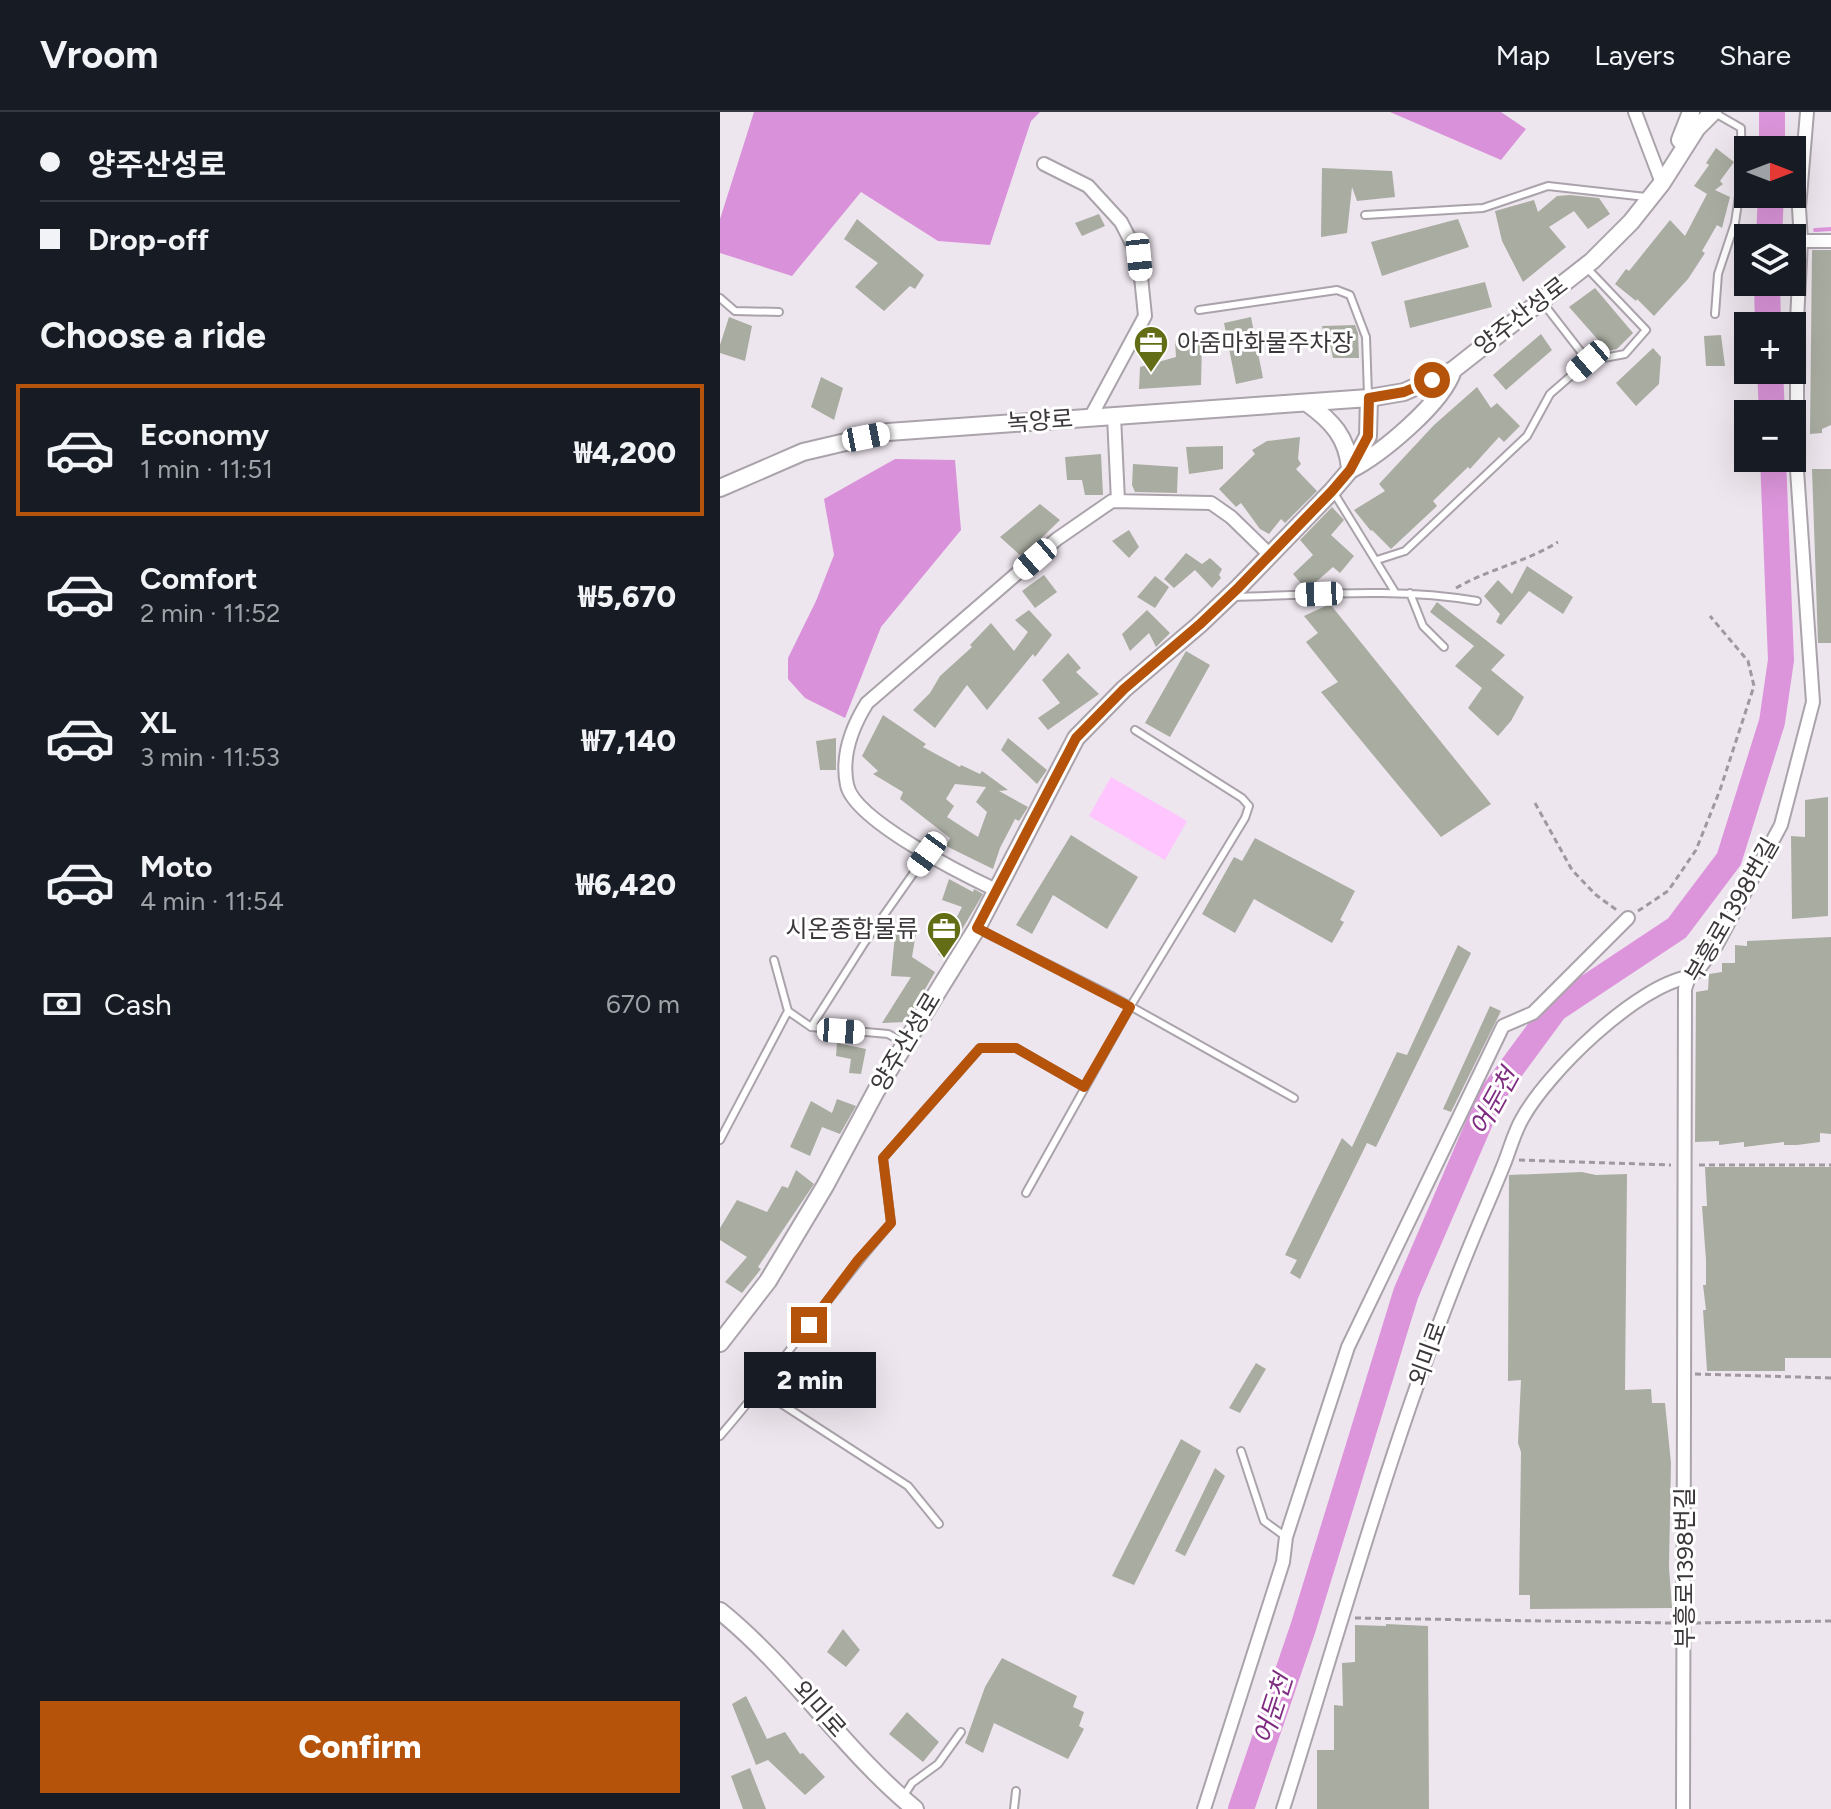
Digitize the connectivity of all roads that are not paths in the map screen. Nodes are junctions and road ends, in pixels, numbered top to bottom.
1 (1635, 112) edge
2 (1691, 112) edge
3 (1713, 112) edge
4 (1807, 112) edge
5 (1044, 164) dead end
6 (1665, 177) junction
7 (1650, 197) junction
8 (1365, 215) dead end
9 (1800, 224) edge
10 (1806, 241) edge
11 (1831, 241) edge
12 (1586, 266) junction
13 (1798, 296) edge
14 (720, 298) edge
15 (1541, 301) junction
16 (1199, 310) dead end
17 (779, 312) dead end
18 (1715, 314) dead end
19 (1588, 361) junction
20 (1453, 370) junction
21 (1369, 398) junction
22 (1307, 403) junction
23 (1114, 416) junction
24 (1090, 418) junction
25 (1350, 470) junction
26 (720, 488) edge
27 (1332, 491) junction
28 (1118, 501) junction
29 (1270, 555) junction
30 (1377, 560) junction
31 (1395, 592) junction
32 (1410, 593) junction
33 (1228, 597) junction
34 (1477, 601) dead end
35 (1444, 647) dead end
36 (1135, 730) dead end
37 (927, 854) junction
38 (996, 890) junction
39 (1628, 918) road end
40 (977, 928) junction
41 (774, 960) dead end
42 (1689, 977) junction
43 (1130, 1007) junction
44 (788, 1011) junction
45 (811, 1027) junction
46 (905, 1043) junction
47 (1084, 1087) junction
48 (1294, 1098) dead end
49 (720, 1140) edge
50 (1026, 1193) dead end
51 (720, 1343) edge
52 (760, 1390) junction
53 (720, 1436) edge
54 (1241, 1451) dead end
55 (939, 1524) dead end
56 (1286, 1537) junction
57 (720, 1611) edge
58 (961, 1732) dead end
59 (1016, 1791) dead end
60 (904, 1805) edge
61 (1014, 1809) edge
62 (1204, 1809) edge
63 (1283, 1809) edge
64 (1683, 1809) edge

1 - 6 street
2 - 6 street
3 - 6 street, 양주산성로
3 - 18 lane
4 - 9 street, 부흥로1398번길
5 - 24 street
6 - 7 street, 양주산성로
7 - 8 lane
7 - 12 street, 양주산성로
10 - 11 street
12 - 15 street, 양주산성로
12 - 19 lane
13 - 42 street, 부흥로1398번길
14 - 17 lane
15 - 19 lane
15 - 20 street, 양주산성로
16 - 21 lane
19 - 30 lane
20 - 21 street, 양주산성로
20 - 25 street
21 - 22 street, 녹양로
21 - 25 street, 양주산성로
22 - 23 street, 녹양로
22 - 25 street
23 - 24 street, 녹양로
23 - 28 street
24 - 26 street, 녹양로
25 - 27 street, 양주산성로
27 - 29 street, 양주산성로
27 - 30 lane
28 - 29 street
28 - 37 street
29 - 33 street, 양주산성로
30 - 31 lane
31 - 32 lane
31 - 33 lane
32 - 34 lane
32 - 35 lane
33 - 38 street, 양주산성로
36 - 43 lane
37 - 38 street
37 - 45 lane
38 - 40 street, 양주산성로
39 - 56 street
40 - 43 lane
40 - 46 street, 양주산성로
41 - 44 lane
42 - 63 street, 외미로
42 - 64 street, 부흥로1398번길
43 - 47 lane
43 - 48 lane
44 - 45 lane
44 - 49 lane
45 - 46 lane
46 - 51 street, 양주산성로
47 - 50 lane
47 - 52 lane
52 - 53 lane
52 - 55 lane
54 - 56 lane
56 - 62 street
57 - 60 street, 외미로
58 - 60 lane
59 - 61 lane

